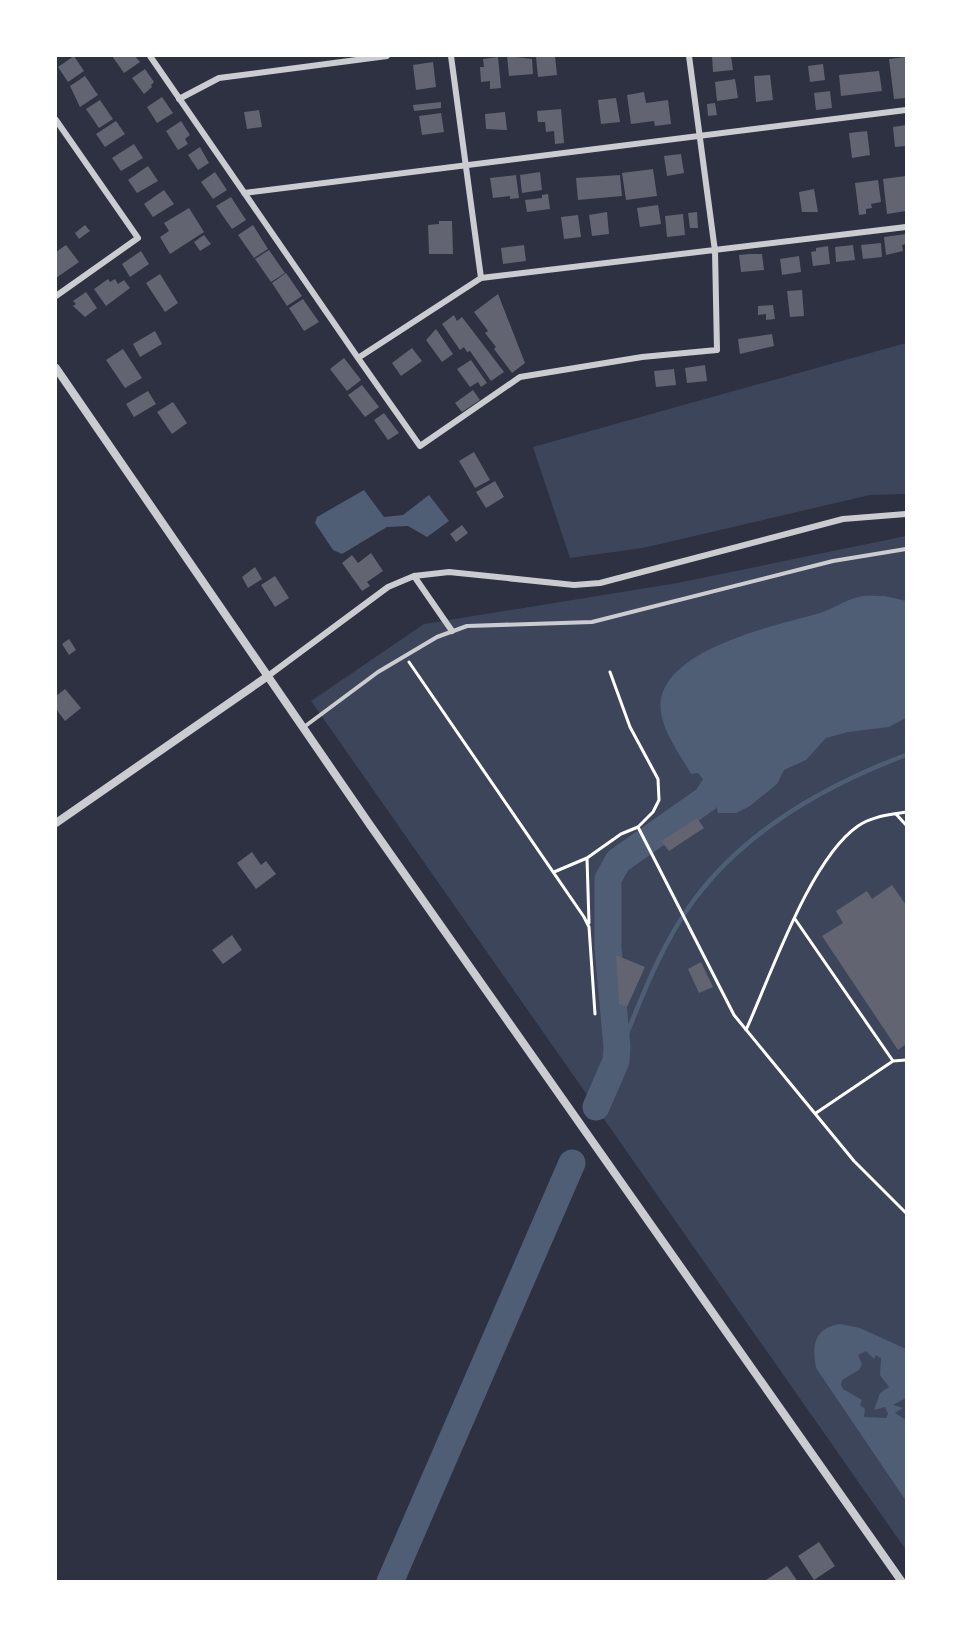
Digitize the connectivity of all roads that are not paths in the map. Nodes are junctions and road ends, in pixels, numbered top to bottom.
1 (150, 56) edge
2 (387, 56) edge
3 (451, 56) edge
4 (689, 56) edge
5 (179, 99) junction
6 (906, 110) edge
7 (56, 120) edge
8 (700, 136) junction
9 (465, 165) junction
10 (244, 193) junction
11 (906, 227) edge
12 (715, 252) junction
13 (481, 278) junction
14 (56, 296) edge
15 (358, 358) junction
16 (56, 368) edge
17 (906, 514) edge
18 (906, 549) edge
19 (414, 576) junction
20 (452, 631) junction
21 (268, 676) junction
22 (303, 727) junction
23 (56, 823) edge
24 (902, 1581) edge

1 - 5 street
2 - 5 street
3 - 9 street
4 - 8 street
5 - 10 street
6 - 8 street
7 - 14 street
8 - 9 street
8 - 12 street
9 - 10 street
9 - 13 street
10 - 15 street
11 - 12 street
12 - 13 street
12 - 15 street
13 - 15 street
16 - 21 street
17 - 19 street
18 - 20 lane
19 - 20 street
19 - 21 street
20 - 22 lane
21 - 22 street
21 - 23 street
22 - 24 street

